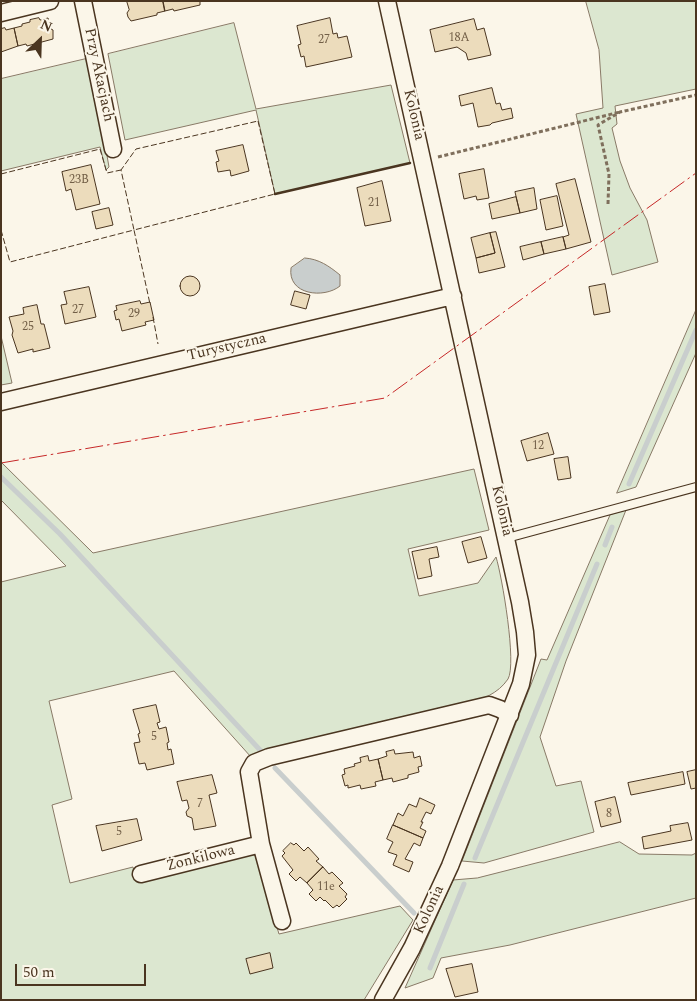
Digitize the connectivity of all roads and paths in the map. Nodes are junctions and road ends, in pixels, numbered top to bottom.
1 (50, 1) edge
2 (83, 1) edge
3 (387, 1) edge
4 (1, 13) edge
5 (696, 95) edge
6 (620, 112) junction
7 (113, 149) dead end
8 (423, 161) junction
9 (608, 204) dead end
10 (452, 296) junction
11 (1, 402) edge
12 (696, 487) edge
13 (507, 538) junction
14 (510, 715) junction
15 (261, 844) junction
16 (141, 874) dead end
17 (282, 921) dead end
18 (383, 1000) edge

1 - 4 street
2 - 7 street, Przy Akacjach
3 - 8 street, Kolonia
5 - 6 path
6 - 8 path
6 - 9 path
8 - 10 street, Kolonia
10 - 11 street, Turystyczna
10 - 13 street, Kolonia
12 - 13 lane
13 - 14 street, Kolonia
14 - 15 street
14 - 18 street, Kolonia
15 - 16 street, Żonkilowa
15 - 17 street

